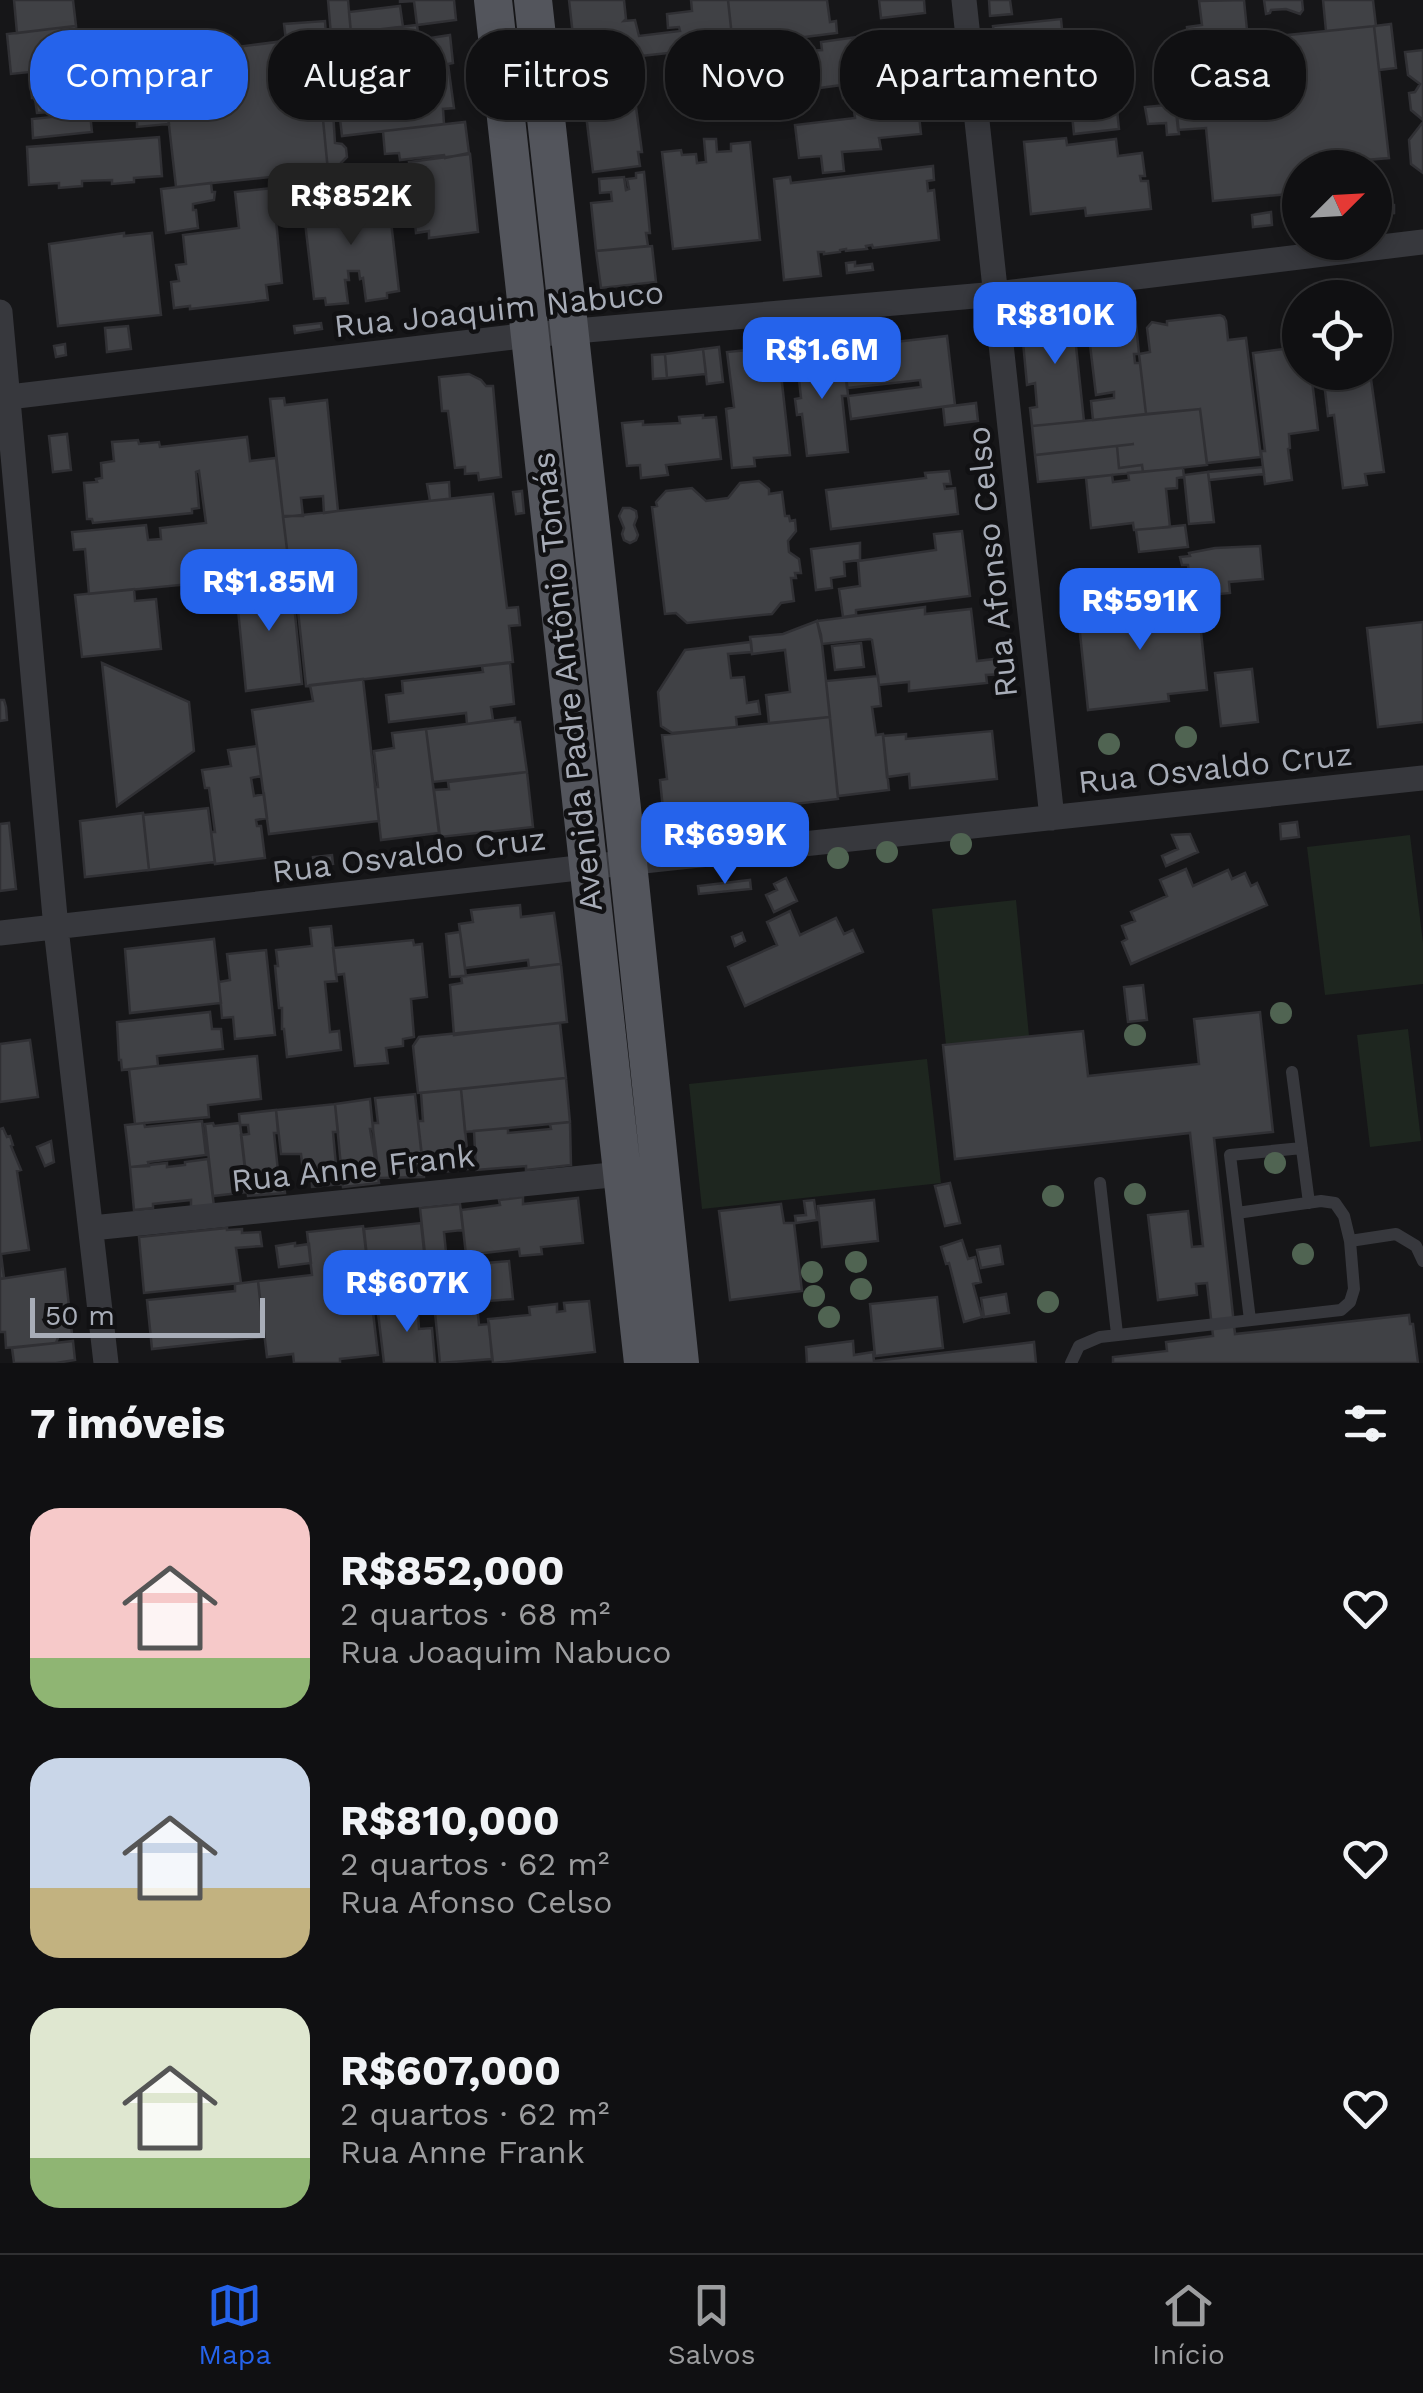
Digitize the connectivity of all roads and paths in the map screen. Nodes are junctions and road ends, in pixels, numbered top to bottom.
1 (492, 0) edge
2 (533, 0) edge
3 (964, 0) edge
4 (1423, 242) edge
5 (996, 294) junction
6 (0, 312) edge
7 (570, 331) junction
8 (530, 336) junction
9 (4, 398) edge
10 (1423, 778) edge
11 (1052, 818) junction
12 (628, 863) junction
13 (587, 867) junction
14 (56, 928) junction
15 (0, 933) edge
16 (1292, 1072) dead end
17 (1302, 1148) junction
18 (621, 1174) junction
19 (1100, 1183) dead end
20 (1308, 1203) junction
21 (1237, 1213) junction
22 (92, 1228) junction
23 (1350, 1240) junction
24 (1423, 1261) edge
25 (1250, 1320) junction
26 (1117, 1334) junction
27 (106, 1363) edge
28 (643, 1363) edge
29 (680, 1363) edge
30 (1071, 1363) edge

1 - 8 main road, Avenida Padre Antônio Tomás
2 - 7 main road, Avenida Padre Antônio Tomás
3 - 5 street, Rua Afonso Celso
4 - 5 street, Rua Joaquim Nabuco
5 - 7 street, Rua Joaquim Nabuco
5 - 11 street, Rua Afonso Celso
6 - 9 street
7 - 8 street, Rua Joaquim Nabuco
7 - 12 main road, Avenida Padre Antônio Tomás
8 - 9 street, Rua Joaquim Nabuco
8 - 13 main road, Avenida Padre Antônio Tomás
9 - 14 street
10 - 11 street, Rua Osvaldo Cruz
11 - 12 street, Rua Osvaldo Cruz
12 - 13 street, Rua Osvaldo Cruz
12 - 29 main road, Avenida Padre Antônio Tomás
13 - 14 street, Rua Osvaldo Cruz
13 - 18 main road, Avenida Padre Antônio Tomás
14 - 15 street, Rua Osvaldo Cruz
14 - 22 street
16 - 17 lane
17 - 20 lane
17 - 21 lane
18 - 22 street, Rua Anne Frank
18 - 28 main road, Avenida Padre Antônio Tomás
19 - 26 lane
20 - 21 lane
20 - 23 lane
21 - 25 lane
22 - 27 street
23 - 24 lane
23 - 25 lane
25 - 26 lane
26 - 30 lane

